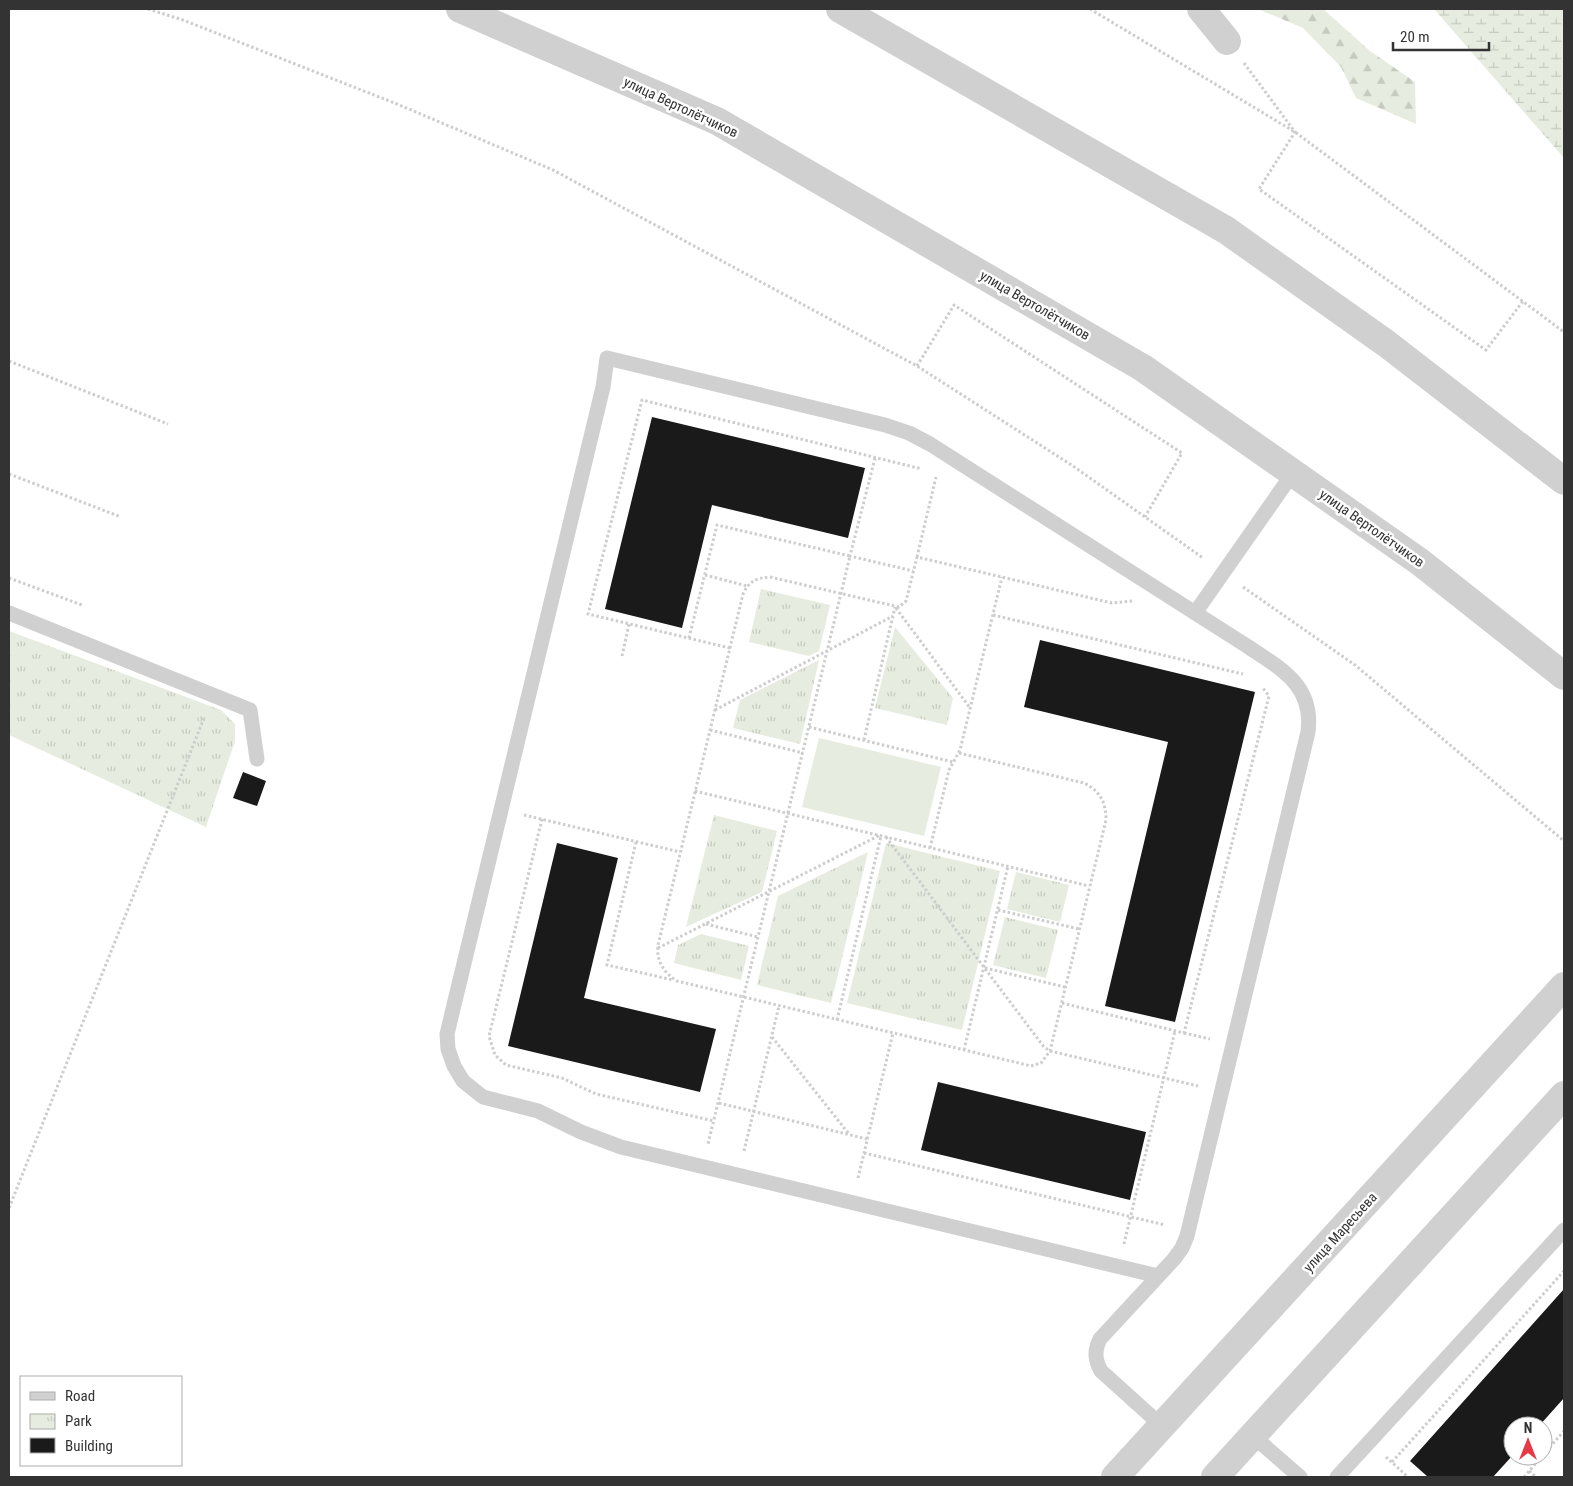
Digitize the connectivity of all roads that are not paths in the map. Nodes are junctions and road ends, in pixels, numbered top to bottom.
1 (460, 9) edge
2 (840, 9) edge
3 (1201, 9) edge
4 (1227, 41) road end
5 (1293, 473) junction
6 (1564, 480) edge
7 (1195, 613) junction
8 (9, 614) edge
9 (1564, 676) edge
10 (257, 759) dead end
11 (1564, 986) edge
12 (1564, 1094) edge
13 (1564, 1230) edge
14 (1158, 1276) junction
15 (1162, 1426) junction
16 (1253, 1436) junction
17 (1115, 1477) edge
18 (1216, 1477) edge
19 (1300, 1477) edge
20 (1338, 1477) edge

1 - 5 street, улица Вертолётчиков
2 - 6 street
3 - 4 street
5 - 7 lane
5 - 9 street, улица Вертолётчиков
7 - 14 lane
7 - 14 lane
8 - 10 lane
11 - 15 street, улица Маресьева
12 - 16 street
13 - 20 lane
14 - 15 lane
15 - 17 street, улица Маресьева
16 - 18 street
16 - 19 lane

